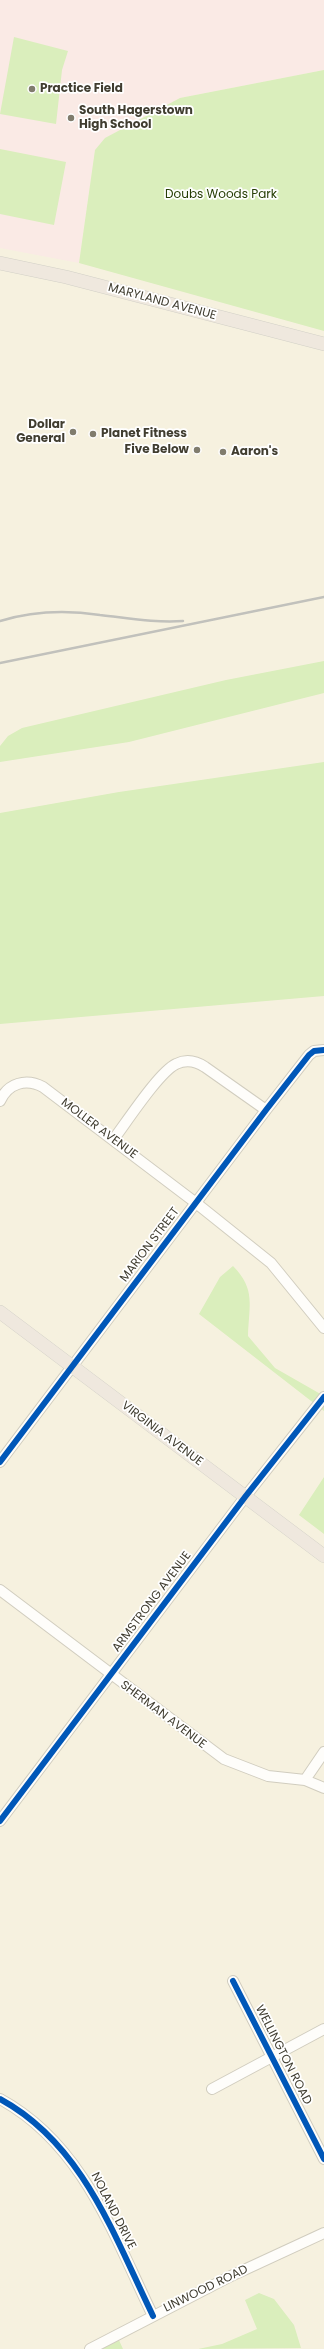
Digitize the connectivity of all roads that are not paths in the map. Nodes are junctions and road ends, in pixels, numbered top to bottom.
1 (0, 263) edge
2 (324, 344) edge
3 (324, 1050) edge
4 (0, 1101) edge
5 (266, 1110) junction
6 (113, 1140) junction
7 (196, 1203) junction
8 (0, 1312) edge
9 (324, 1328) edge
10 (72, 1367) junction
11 (324, 1397) edge
12 (0, 1462) edge
13 (245, 1497) junction
14 (324, 1556) edge
15 (0, 1590) edge
16 (111, 1676) junction
17 (324, 1752) edge
18 (305, 1780) junction
19 (324, 1788) edge
20 (0, 1821) edge
21 (233, 1981) dead end
22 (324, 2029) edge
23 (273, 2056) junction
24 (212, 2089) dead end
25 (0, 2099) edge
26 (324, 2159) edge
27 (324, 2232) edge
28 (153, 2316) junction
29 (90, 2349) edge

1 - 2 main road, MARYLAND AVENUE
3 - 5 street, MARION STREET
4 - 6 street, MOLLER AVENUE
5 - 6 street
5 - 7 street, MARION STREET
6 - 7 street, MOLLER AVENUE
7 - 9 street, MOLLER AVENUE
7 - 10 street, MARION STREET
8 - 10 main road, VIRGINIA AVENUE
10 - 12 street, MARION STREET
10 - 13 main road, VIRGINIA AVENUE
11 - 13 street, ARMSTRONG AVENUE
13 - 14 main road, VIRGINIA AVENUE
13 - 16 street, ARMSTRONG AVENUE
15 - 16 street, SHERMAN AVENUE
16 - 18 street, SHERMAN AVENUE
16 - 20 street, ARMSTRONG AVENUE
17 - 18 street
18 - 19 street, SHERMAN AVENUE
21 - 23 street, WELLINGTON ROAD
22 - 23 street
23 - 24 street
23 - 26 street, WELLINGTON ROAD
25 - 28 street, NOLAND DRIVE
27 - 28 street, LINWOOD ROAD
28 - 29 street, LINWOOD ROAD

